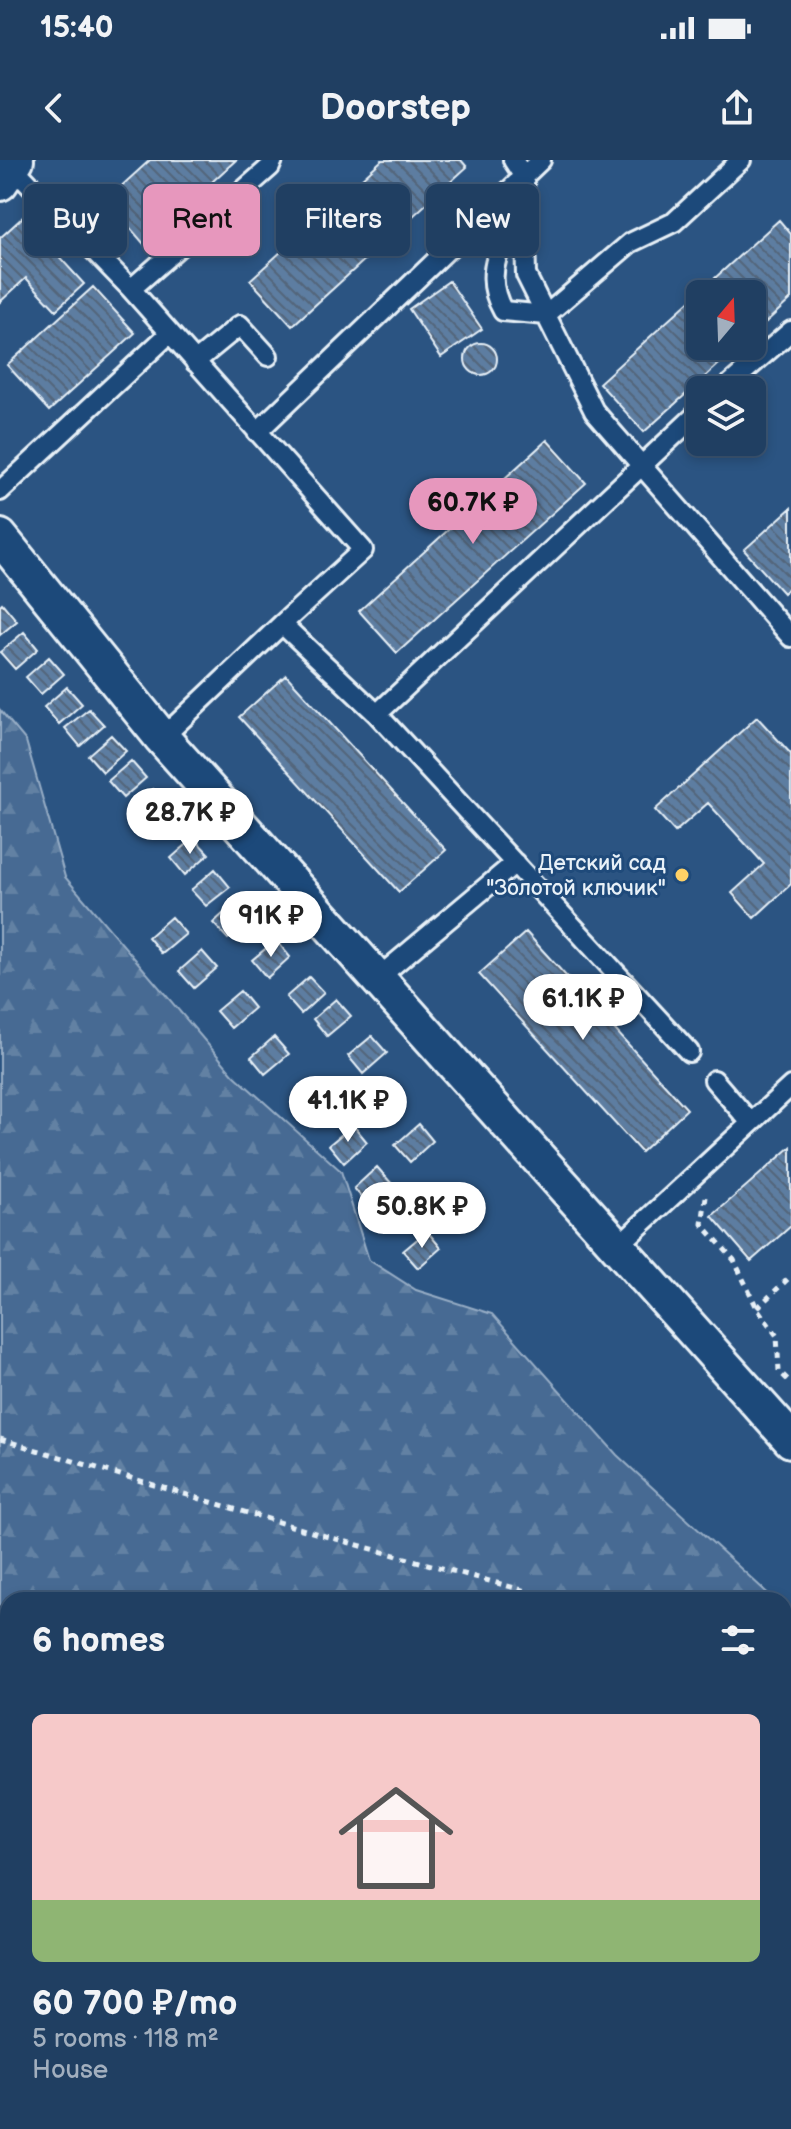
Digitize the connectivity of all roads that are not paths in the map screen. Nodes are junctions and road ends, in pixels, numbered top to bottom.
1 (273, 160) edge
2 (513, 160) edge
3 (541, 160) edge
4 (741, 160) edge
5 (10, 170) edge
6 (524, 177) junction
7 (524, 184) edge
8 (497, 256) edge
9 (526, 256) edge
10 (131, 289) junction
11 (546, 315) junction
12 (791, 331) edge
13 (170, 333) junction
14 (268, 356) dead end
15 (195, 362) junction
16 (739, 376) edge
17 (686, 423) edge
18 (257, 432) junction
19 (640, 464) junction
20 (0, 491) edge
21 (0, 537) edge
22 (282, 624) junction
23 (787, 626) edge
24 (377, 714) junction
25 (162, 738) junction
26 (515, 863) junction
27 (379, 977) junction
28 (689, 1052) dead end
29 (714, 1080) dead end
30 (791, 1086) edge
31 (751, 1123) junction
32 (617, 1247) junction
33 (791, 1440) edge

1 - 10 lane
2 - 6 lane
3 - 6 lane
4 - 11 lane
5 - 10 lane
6 - 7 lane
6 - 18 lane
8 - 11 lane
9 - 11 lane
10 - 13 lane
11 - 19 lane
12 - 16 lane
13 - 15 lane
13 - 20 lane
14 - 15 lane
15 - 18 lane
17 - 19 lane
18 - 22 lane
19 - 23 lane
19 - 24 lane
21 - 25 street
22 - 24 lane
22 - 25 lane
24 - 26 lane
25 - 27 street
26 - 27 lane
26 - 28 lane
27 - 32 street
29 - 31 lane
30 - 31 lane
31 - 32 lane
32 - 33 street

